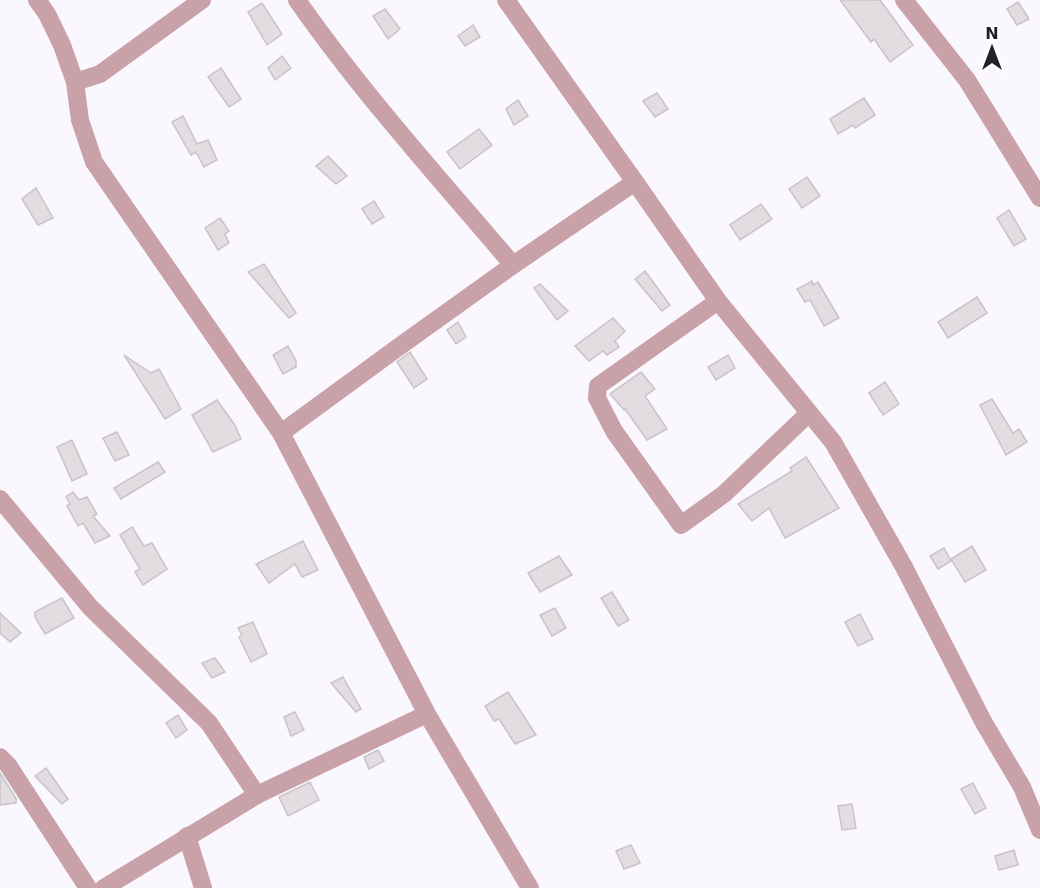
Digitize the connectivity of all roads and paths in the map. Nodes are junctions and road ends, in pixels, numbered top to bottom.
1 (37, 0) edge
2 (202, 0) edge
3 (297, 0) edge
4 (506, 0) edge
5 (904, 0) edge
6 (75, 82) junction
7 (634, 182) junction
8 (1040, 198) edge
9 (513, 265) junction
10 (718, 301) junction
11 (809, 413) junction
12 (281, 433) junction
13 (0, 499) edge
14 (427, 714) junction
15 (0, 757) edge
16 (256, 795) junction
17 (1040, 830) edge
18 (187, 836) junction
19 (88, 888) edge
20 (104, 888) edge
21 (203, 888) edge
22 (530, 888) edge

1 - 6 street
2 - 6 street
3 - 9 street
4 - 7 street
5 - 8 street
6 - 12 street
7 - 9 street
7 - 10 street
9 - 12 street
10 - 11 street
10 - 11 street
11 - 17 street
12 - 14 street
13 - 16 street
14 - 16 street
14 - 22 street
15 - 19 street
16 - 18 street
18 - 20 street
18 - 21 street

